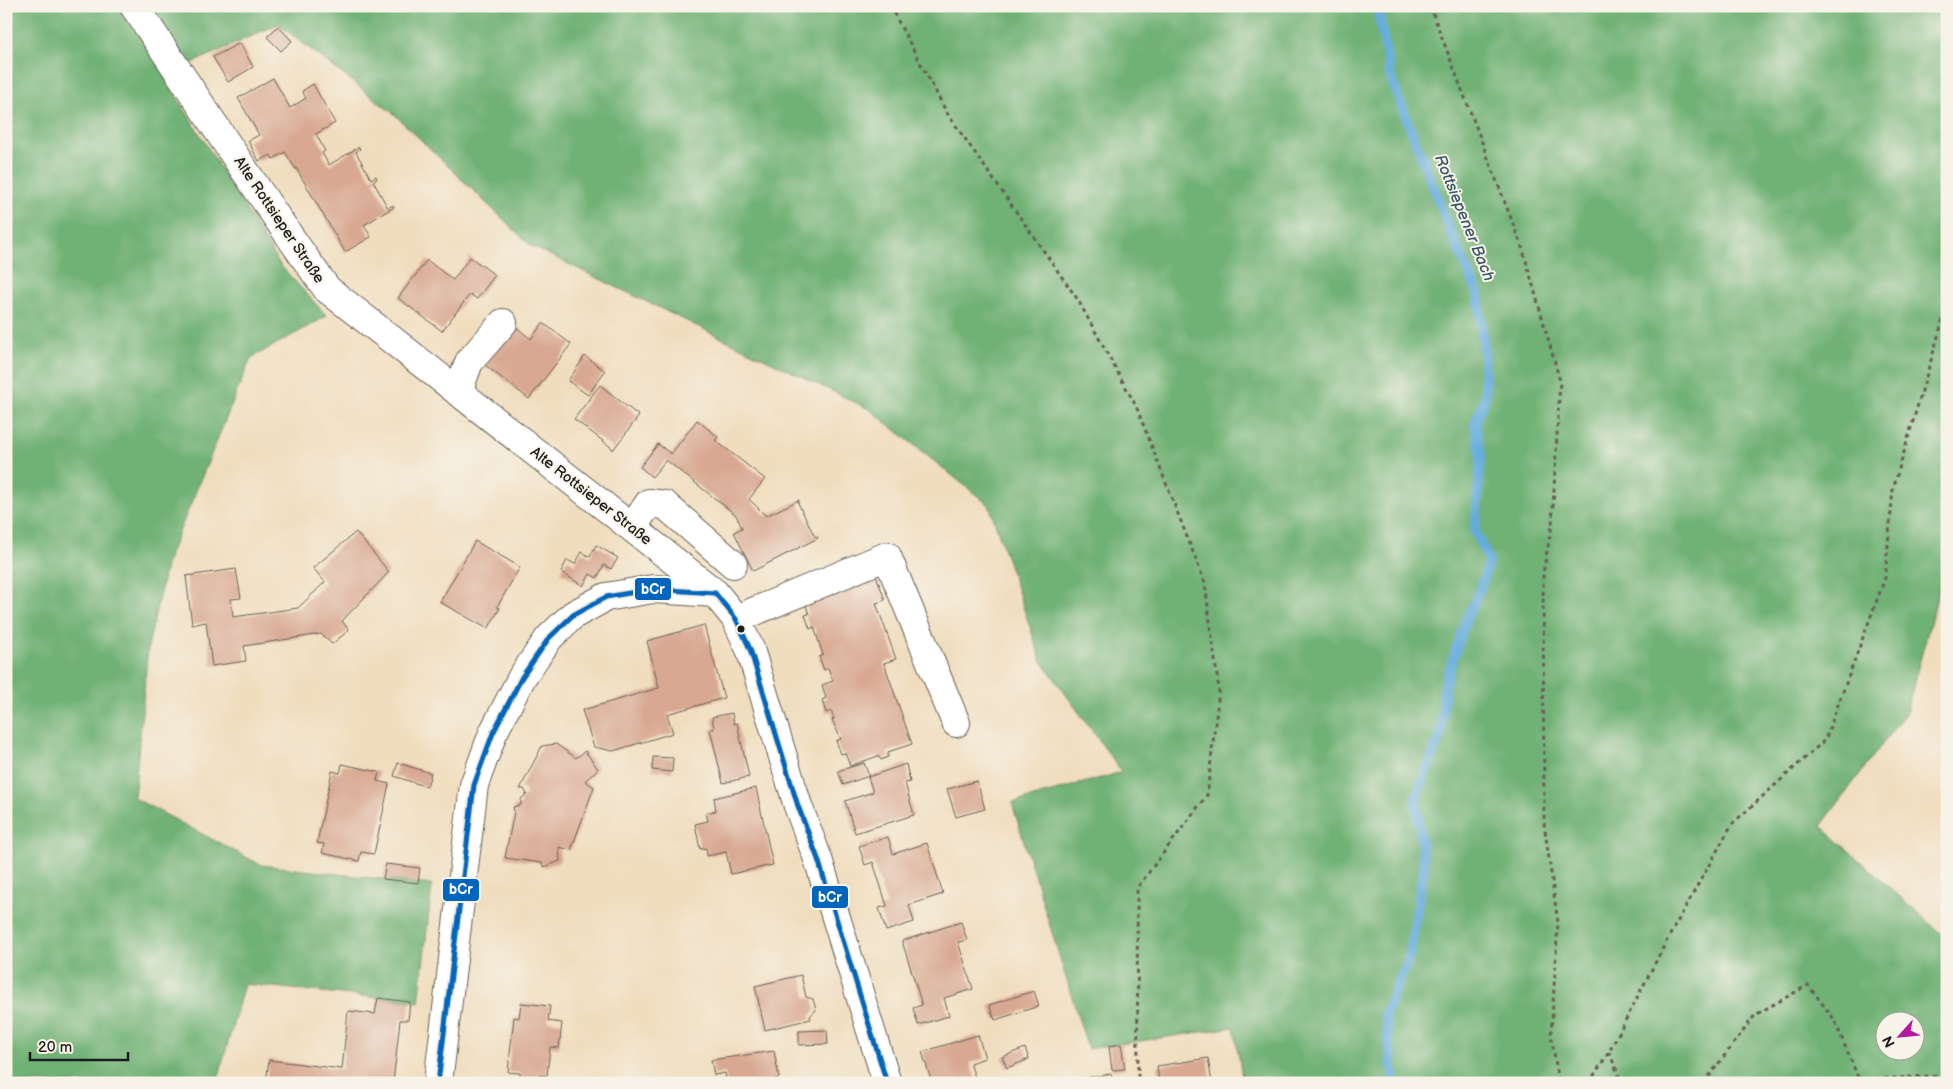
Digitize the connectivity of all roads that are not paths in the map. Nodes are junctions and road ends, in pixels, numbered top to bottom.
1 (134, 6) edge
2 (503, 322) dead end
3 (458, 392) junction
4 (632, 528) junction
5 (734, 564) dead end
6 (715, 593) junction
7 (736, 619) junction
8 (956, 724) dead end
9 (438, 1083) edge
10 (887, 1083) edge

1 - 3 street, Alte Rottsieper Straße
2 - 3 street
3 - 4 street, Alte Rottsieper Straße
4 - 5 street
4 - 6 street, Alte Rottsieper Straße
6 - 7 street, Alte Rottsieper Straße
6 - 9 street
7 - 8 street
7 - 10 street, Alte Rottsieper Straße

